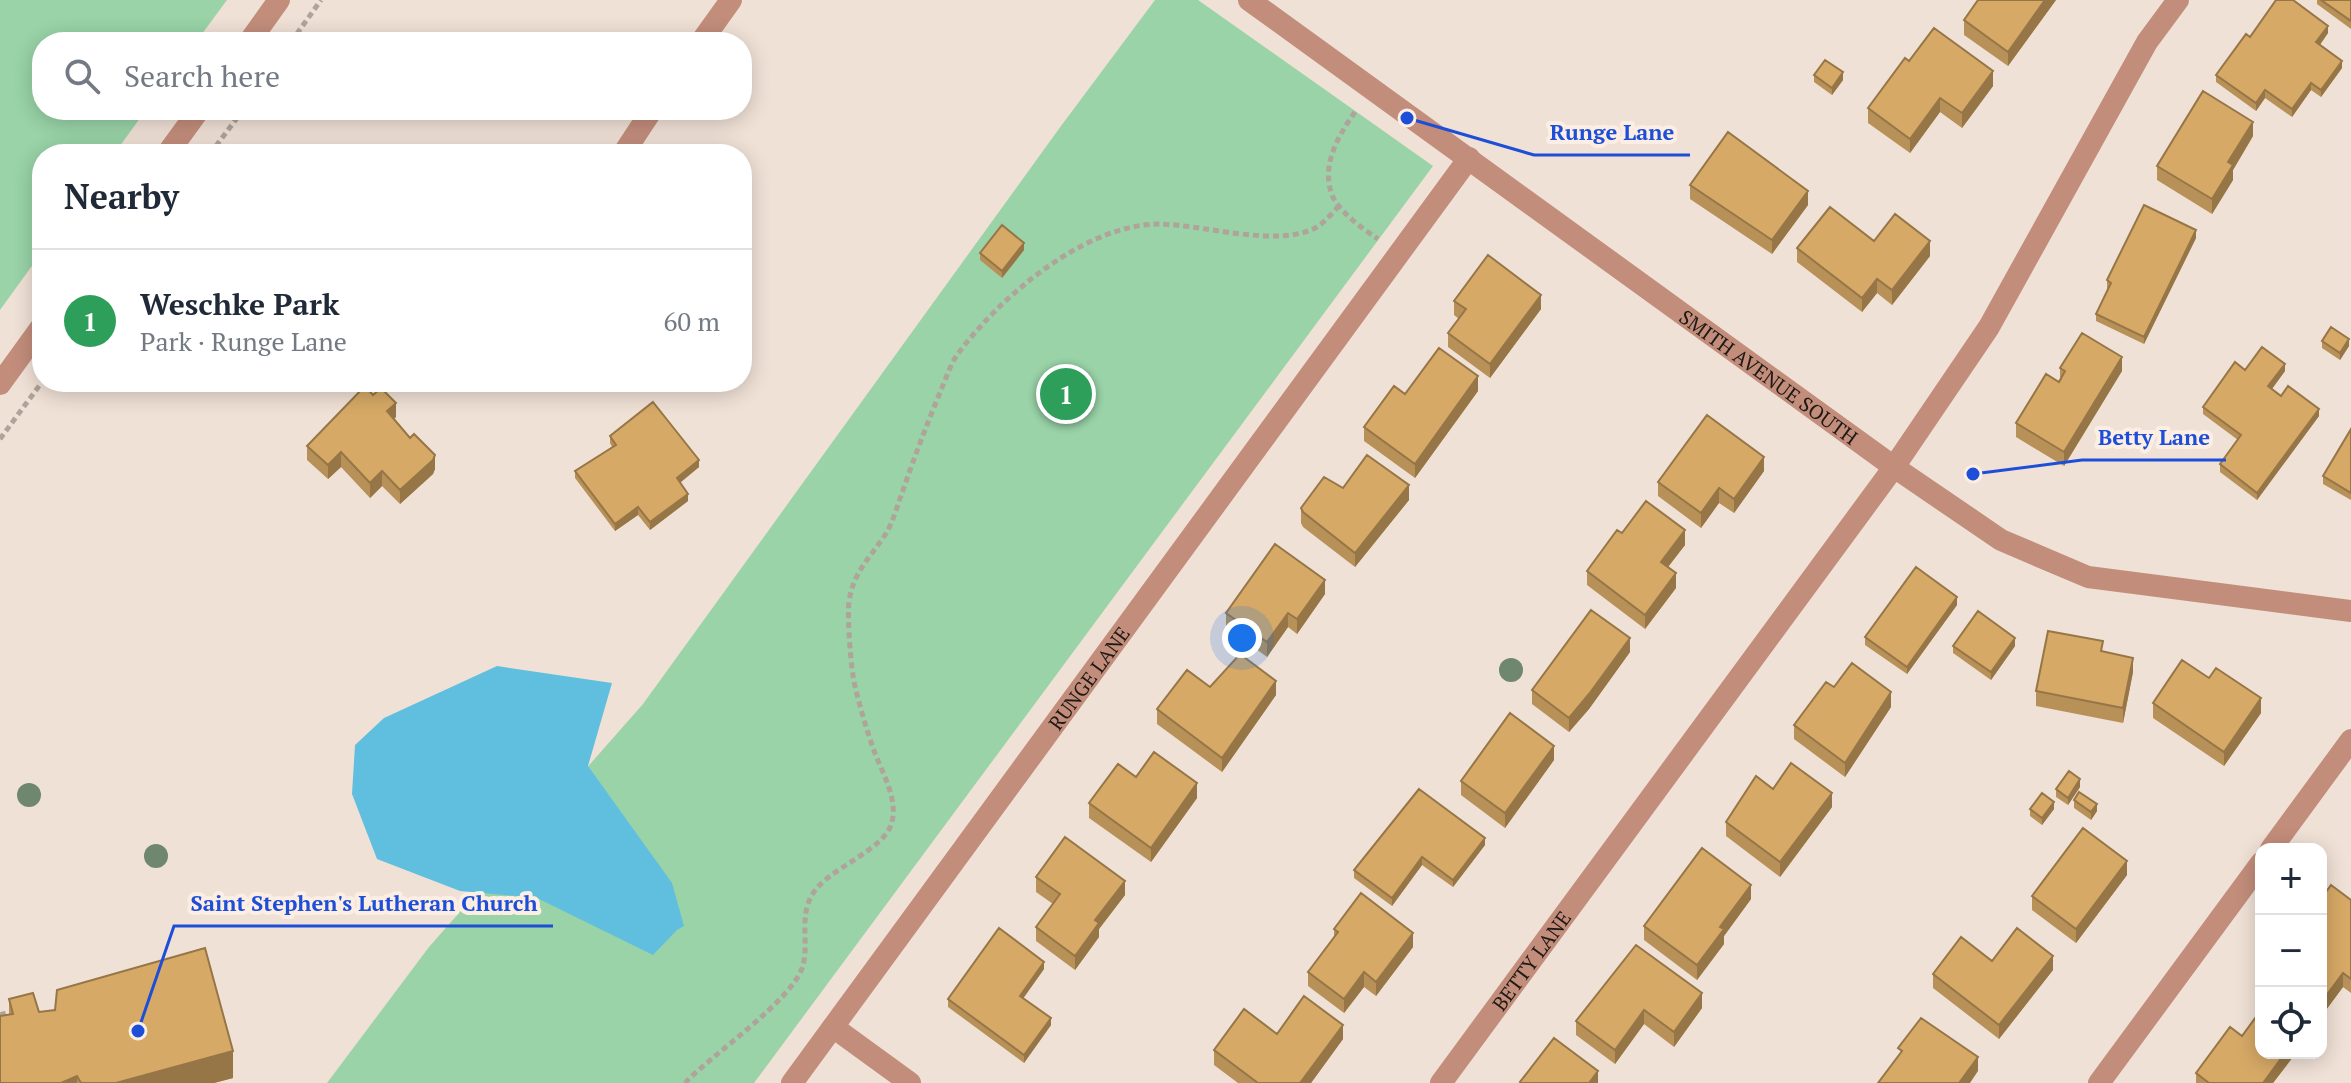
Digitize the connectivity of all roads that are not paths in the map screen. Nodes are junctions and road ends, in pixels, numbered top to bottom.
1 (279, 0) edge
2 (731, 0) edge
3 (1249, 0) edge
4 (2178, 0) edge
5 (256, 32) edge
6 (708, 32) edge
7 (192, 120) edge
8 (645, 120) edge
9 (174, 144) edge
10 (630, 144) edge
11 (1469, 158) junction
12 (32, 340) edge
13 (0, 384) edge
14 (1894, 467) junction
15 (2351, 611) edge
16 (2351, 740) edge
17 (2275, 843) edge
18 (2255, 871) edge
19 (833, 1027) junction
20 (792, 1083) edge
21 (910, 1083) edge
22 (1441, 1083) edge
23 (2099, 1083) edge

1 - 5 street
2 - 6 street
3 - 11 street, SMITH AVENUE SOUTH
4 - 14 street, BETTY LANE
7 - 9 street
8 - 10 street
11 - 14 street, SMITH AVENUE SOUTH
11 - 19 street, RUNGE LANE
12 - 13 street
14 - 15 street, SMITH AVENUE SOUTH
14 - 22 street, BETTY LANE
16 - 17 street
18 - 23 street
19 - 20 street, RUNGE LANE
19 - 21 street

